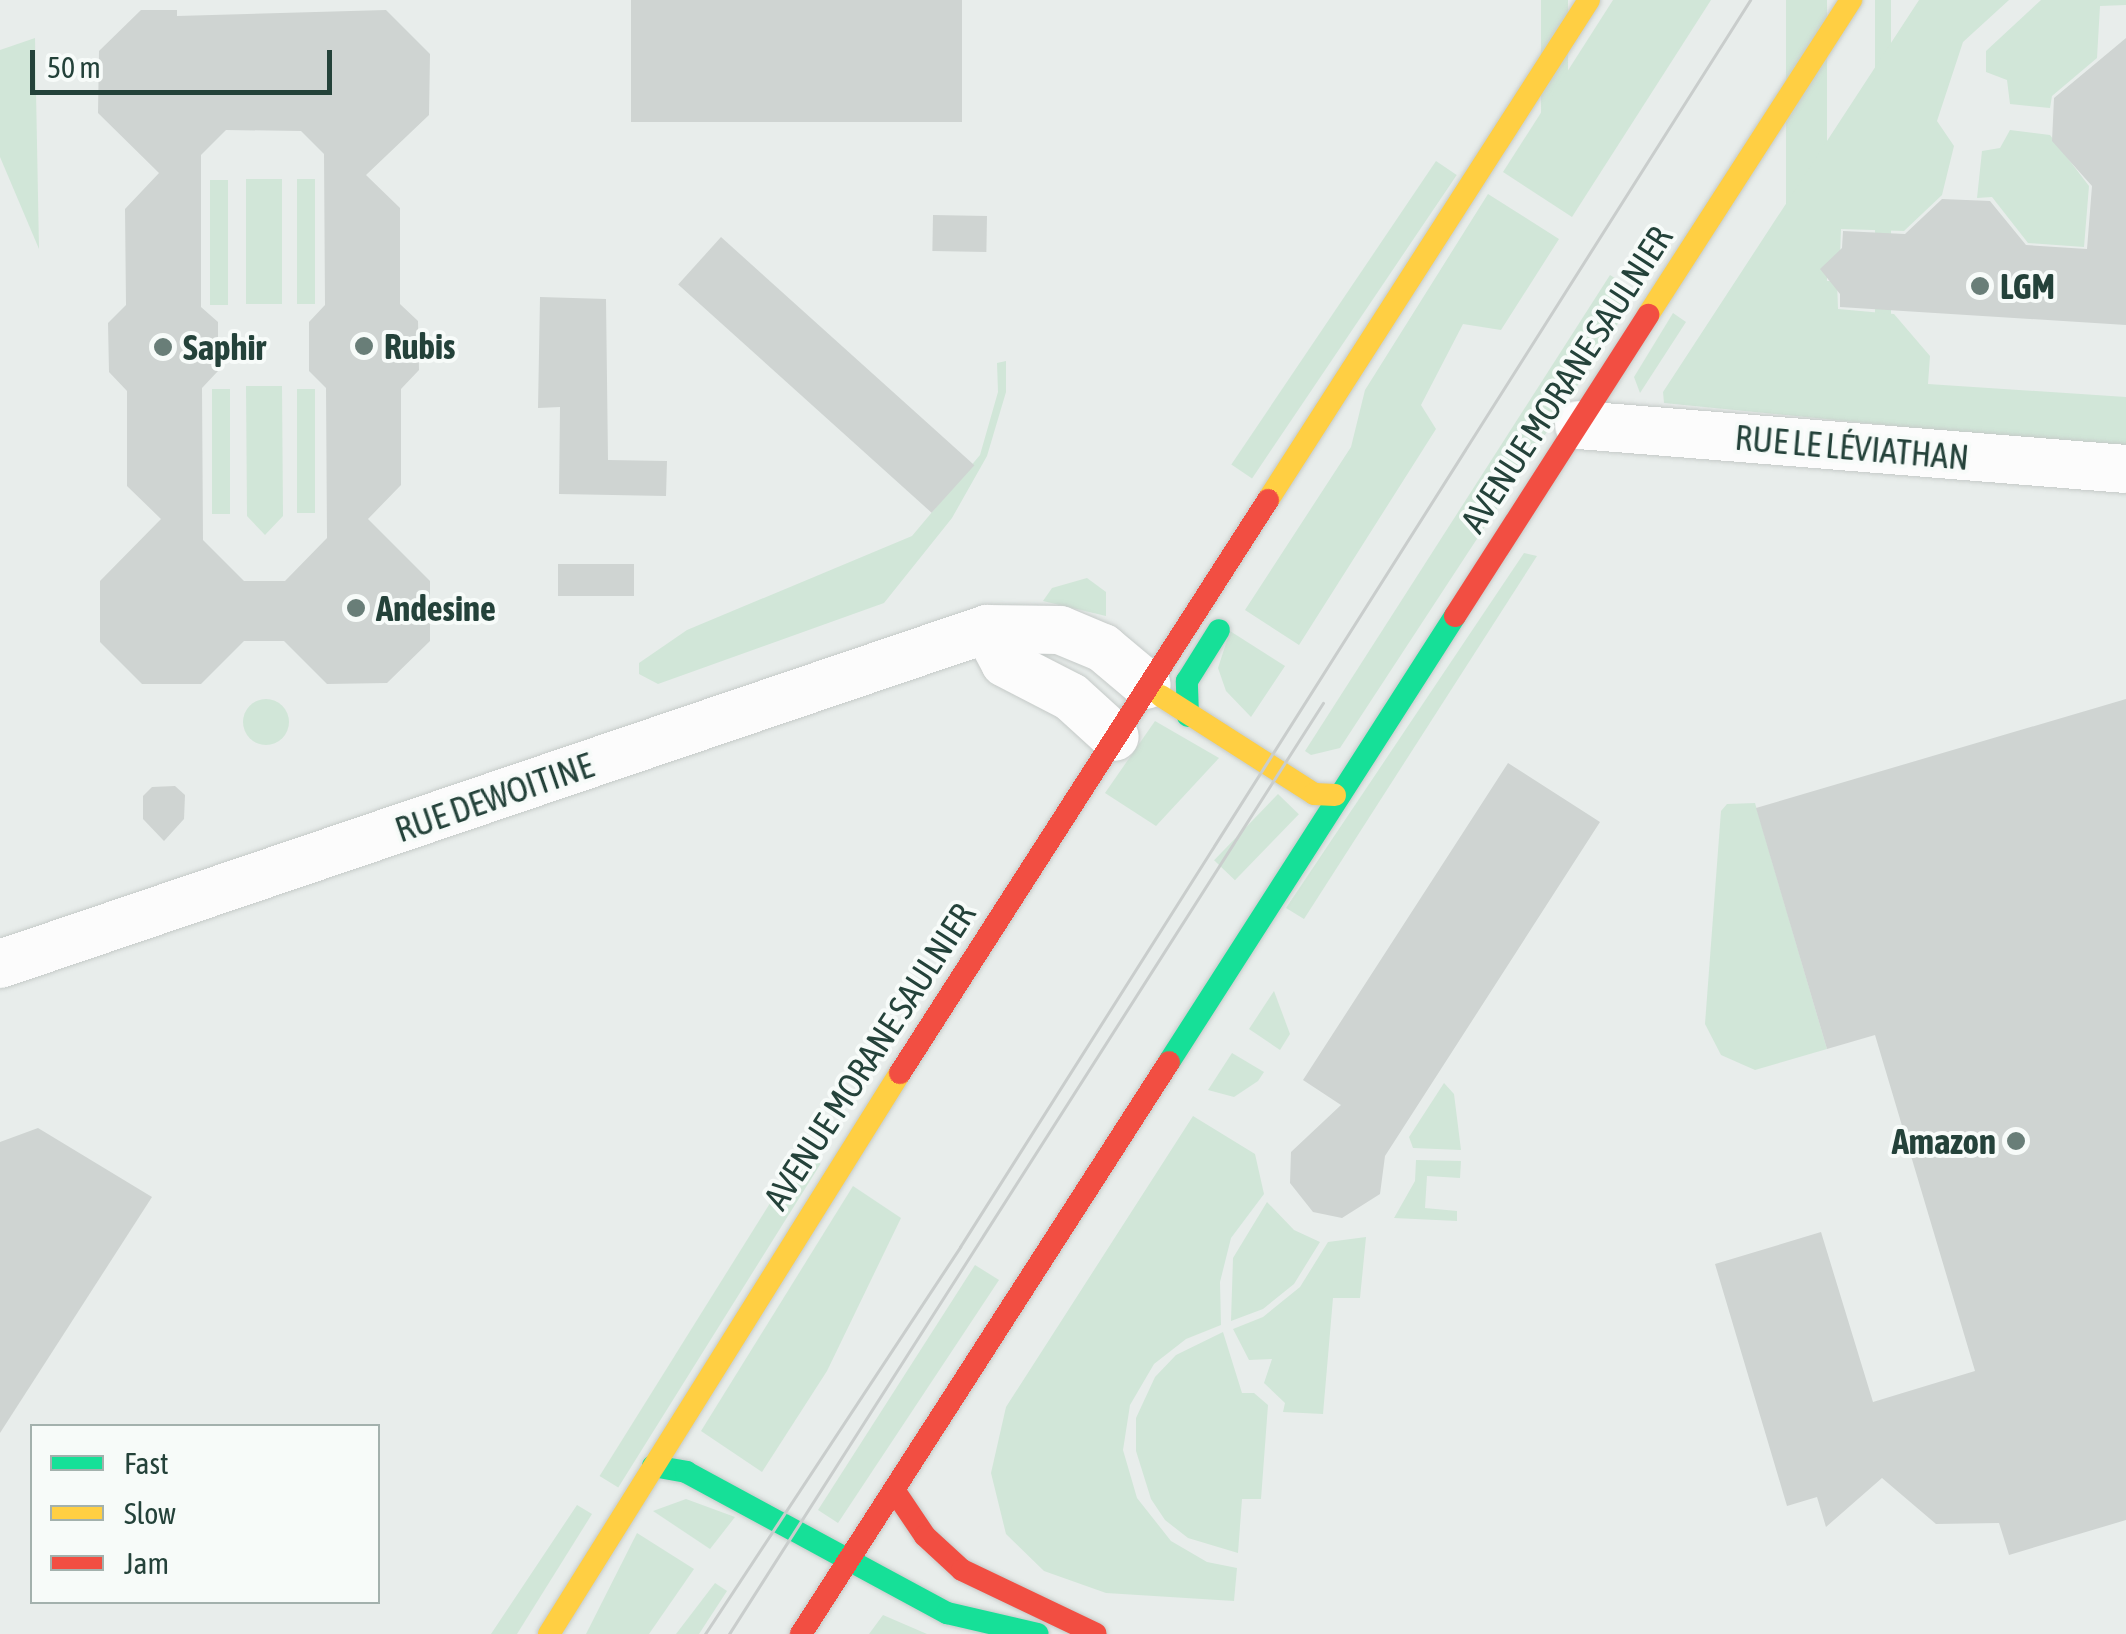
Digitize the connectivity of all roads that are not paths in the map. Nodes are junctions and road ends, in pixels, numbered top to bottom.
1 (1589, 0) edge
2 (1851, 0) edge
3 (1579, 425) junction
4 (2126, 469) edge
5 (1285, 482) junction
6 (1287, 523) dead end
7 (1228, 614) dead end
8 (988, 628) junction
9 (1147, 685) junction
10 (1188, 716) junction
11 (1114, 737) junction
12 (1336, 794) junction
13 (0, 964) edge
14 (653, 1466) junction
15 (894, 1490) junction
16 (808, 1540) junction
17 (848, 1563) junction
18 (813, 1564) dead end
19 (549, 1634) edge
20 (802, 1634) edge
21 (1038, 1634) edge
22 (1096, 1634) edge

1 - 5 main road, AVENUE MORANE SAULNIER
2 - 3 main road, AVENUE MORANE SAULNIER
3 - 4 street, RUE LE LÉVIATHAN
3 - 12 main road, AVENUE MORANE SAULNIER
5 - 6 main road
5 - 9 main road, AVENUE MORANE SAULNIER
7 - 10 main road
8 - 9 street, RUE DEWOITINE
8 - 11 street
8 - 13 street, RUE DEWOITINE
9 - 10 main road
9 - 11 main road, AVENUE MORANE SAULNIER
10 - 12 main road
11 - 14 main road, AVENUE MORANE SAULNIER
12 - 15 main road, AVENUE MORANE SAULNIER
14 - 16 main road
14 - 19 main road, AVENUE MORANE SAULNIER
15 - 17 main road, AVENUE MORANE SAULNIER
15 - 22 main road
16 - 17 main road
16 - 18 main road
17 - 20 main road, AVENUE MORANE SAULNIER
17 - 21 main road

